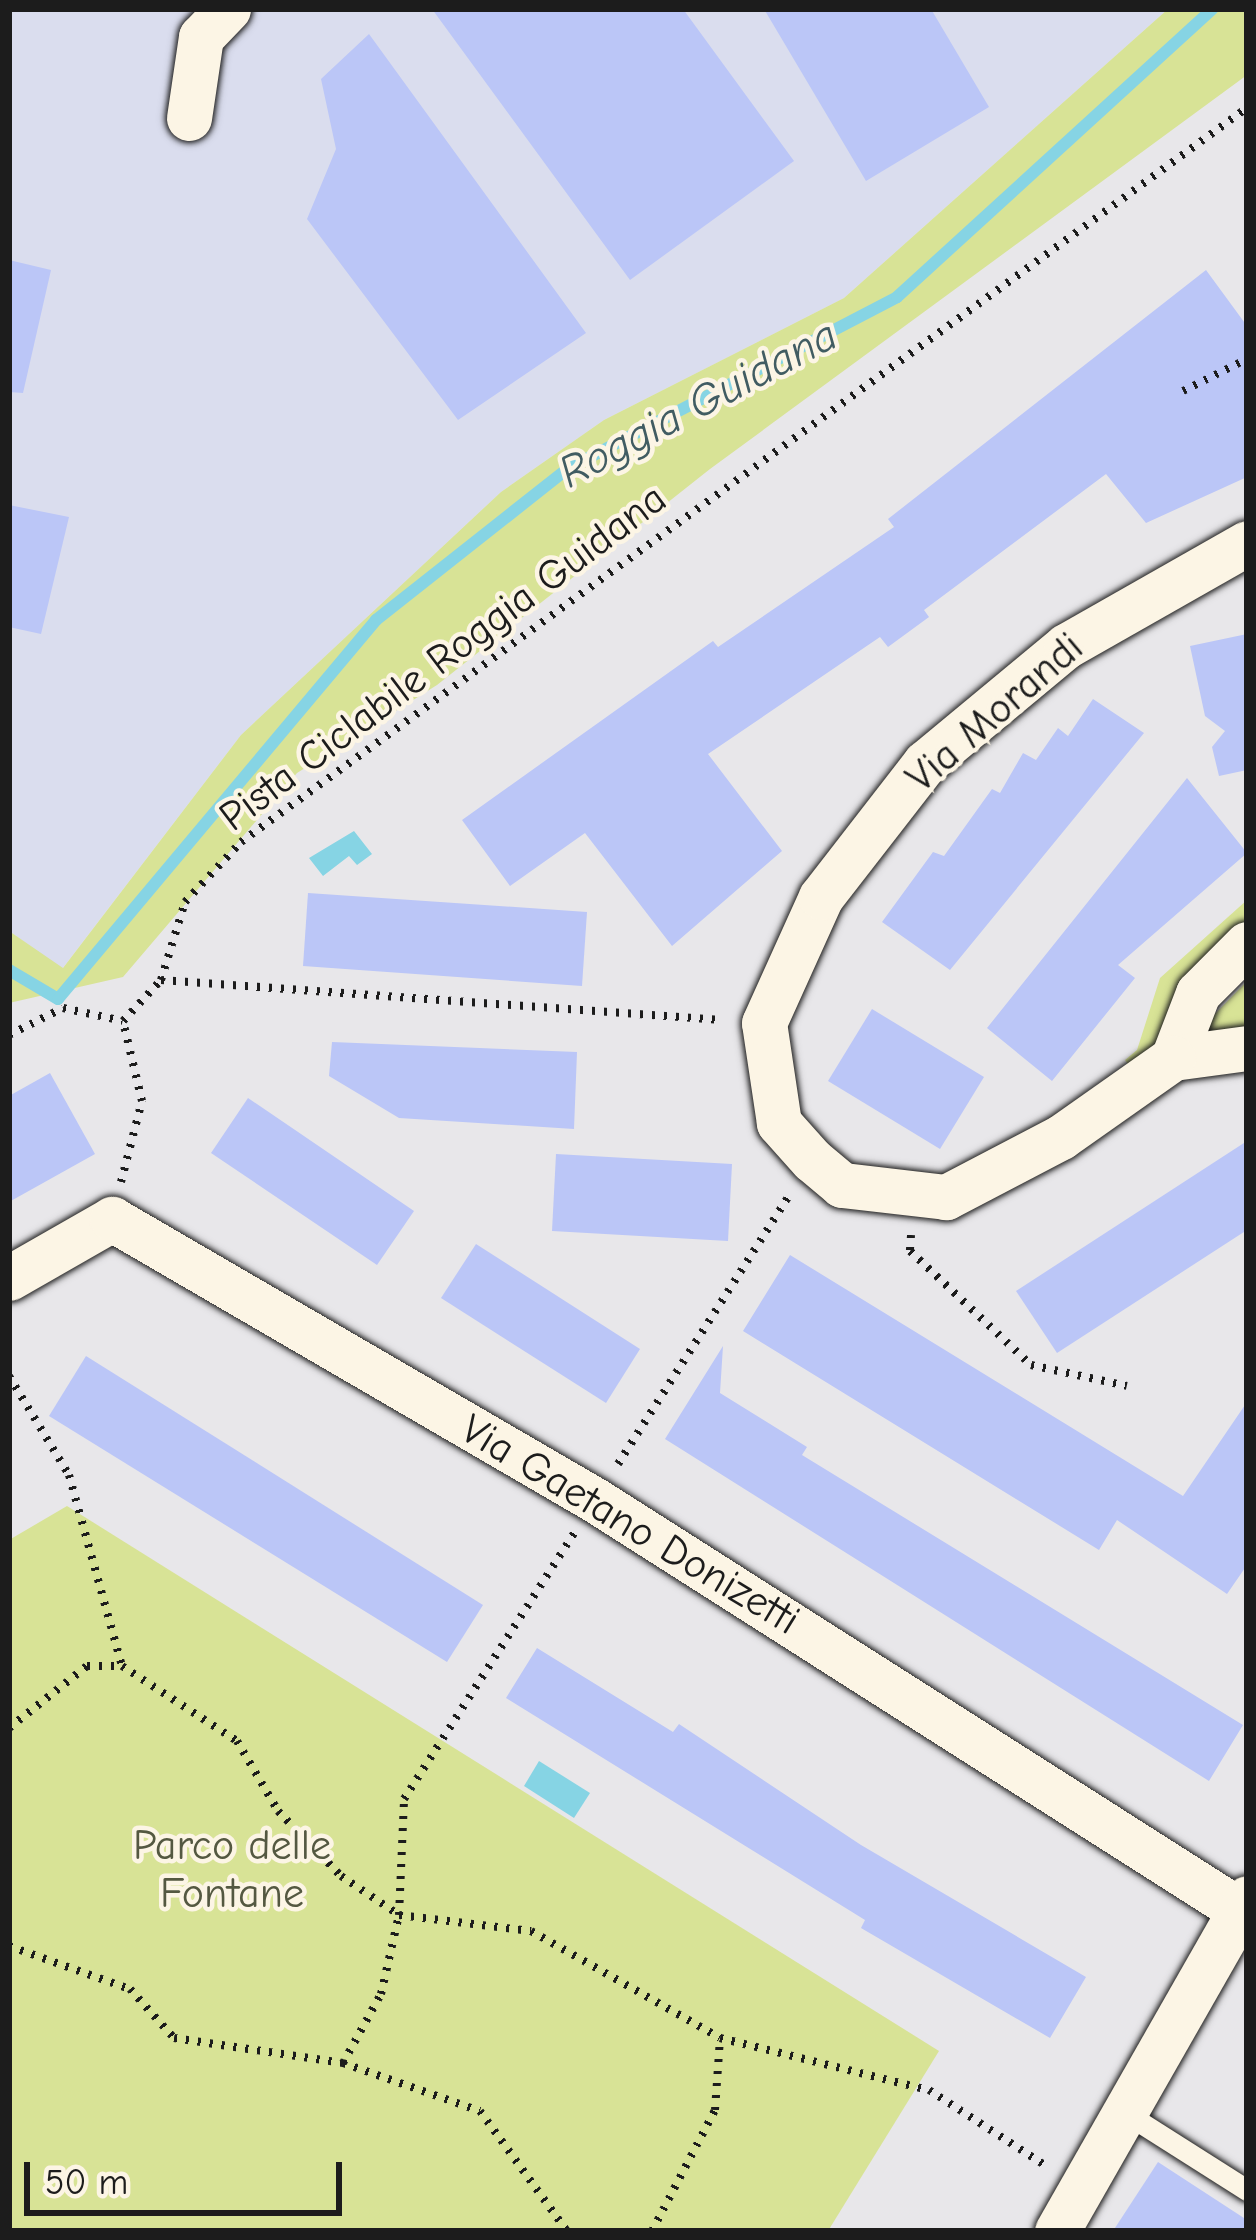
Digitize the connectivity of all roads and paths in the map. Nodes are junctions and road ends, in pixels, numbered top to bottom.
1 (229, 9) edge
2 (1247, 108) edge
3 (189, 118) dead end
4 (1247, 359) edge
5 (1184, 391) dead end
6 (1247, 543) edge
7 (1247, 944) edge
8 (161, 980) junction
9 (123, 1022) junction
10 (764, 1024) junction
11 (9, 1035) edge
12 (1247, 1048) edge
13 (1173, 1058) junction
14 (812, 1160) junction
15 (914, 1193) junction
16 (112, 1219) junction
17 (9, 1278) edge
18 (9, 1376) edge
19 (1127, 1386) dead end
20 (595, 1500) junction
21 (122, 1666) junction
22 (9, 1728) edge
23 (1243, 1904) edge
24 (399, 1915) junction
25 (9, 1946) edge
26 (720, 2038) junction
27 (343, 2063) junction
28 (1124, 2112) junction
29 (1080, 2190) junction
30 (1247, 2190) edge
31 (567, 2231) edge
32 (652, 2231) edge
33 (1058, 2231) edge

1 - 3 street
2 - 8 path, Pista Ciclabile Roggia Guidana
4 - 5 path
6 - 10 street, Via Morandi
7 - 13 street
8 - 9 path, Pista Ciclabile Roggia Guidana
8 - 10 path
9 - 11 path
9 - 16 path
10 - 14 street
12 - 13 street
13 - 15 street
14 - 15 street
14 - 20 path
15 - 19 path
16 - 17 street
16 - 20 street, Via Gaetano Donizetti
18 - 21 path
20 - 23 street, Via Gaetano Donizetti
20 - 24 path
21 - 22 path
21 - 24 path
23 - 28 street
24 - 26 path
24 - 27 path
25 - 27 path
26 - 29 path
26 - 32 path
27 - 31 path
28 - 29 street
28 - 30 lane
29 - 33 street

